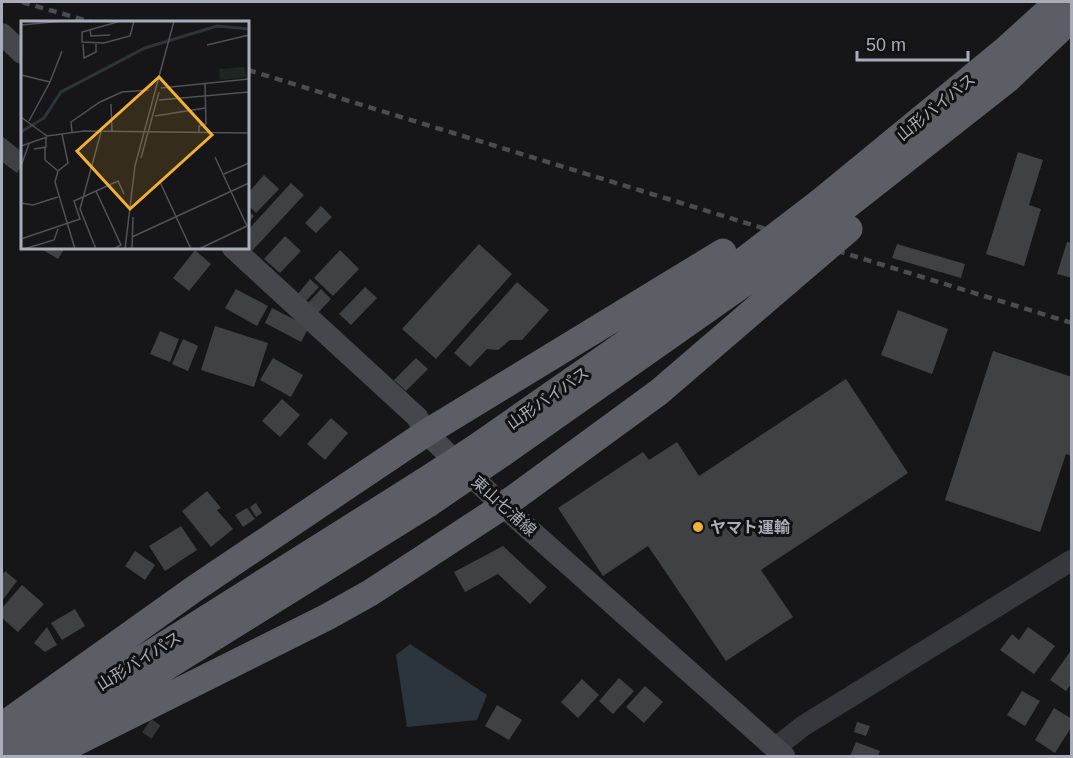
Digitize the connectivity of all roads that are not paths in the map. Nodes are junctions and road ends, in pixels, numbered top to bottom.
1 (1058, 2) edge
2 (1071, 18) edge
3 (2, 34) edge
4 (21, 52) edge
5 (827, 210) junction
6 (234, 249) edge
7 (738, 265) junction
8 (426, 433) junction
9 (425, 493) junction
10 (503, 506) junction
11 (1071, 560) edge
12 (2, 726) edge
13 (2, 745) edge
14 (779, 752) edge
15 (22, 756) edge
16 (49, 756) edge

1 - 5 highway, 山形バイパス
2 - 5 highway, 山形バイパス
3 - 4 main road
5 - 7 highway, 山形バイパス, bridge
5 - 7 highway
5 - 10 highway, bridge
6 - 8 main road, 東山七浦線
7 - 8 highway
7 - 9 highway, 山形バイパス, bridge
7 - 9 highway, 山形バイパス, bridge
8 - 10 main road, 東山七浦線
8 - 12 highway
9 - 13 highway, 山形バイパス
9 - 15 highway, 山形バイパス
10 - 14 main road, 東山七浦線
10 - 16 highway
11 - 14 street

